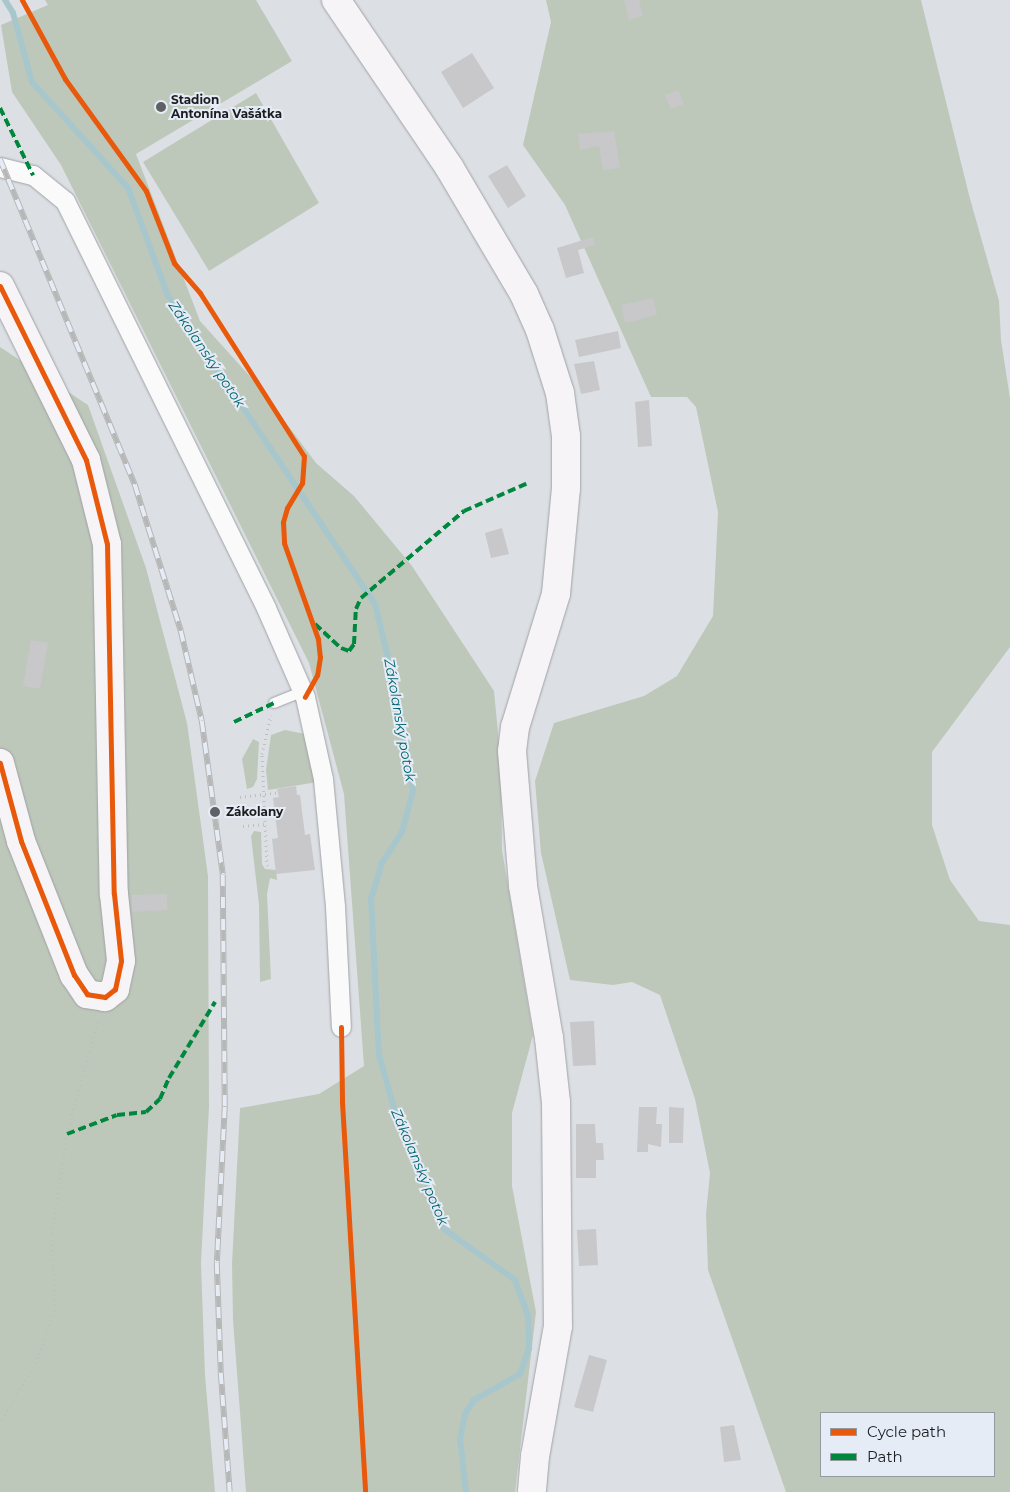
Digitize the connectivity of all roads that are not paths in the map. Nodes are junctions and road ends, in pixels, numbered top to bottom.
1 (336, 0) edge
2 (0, 167) edge
3 (0, 286) edge
4 (303, 692) junction
5 (274, 703) dead end
6 (0, 763) edge
7 (341, 1027) dead end
8 (532, 1492) edge

1 - 8 main road
2 - 4 street
3 - 6 main road
4 - 5 lane
4 - 7 street

